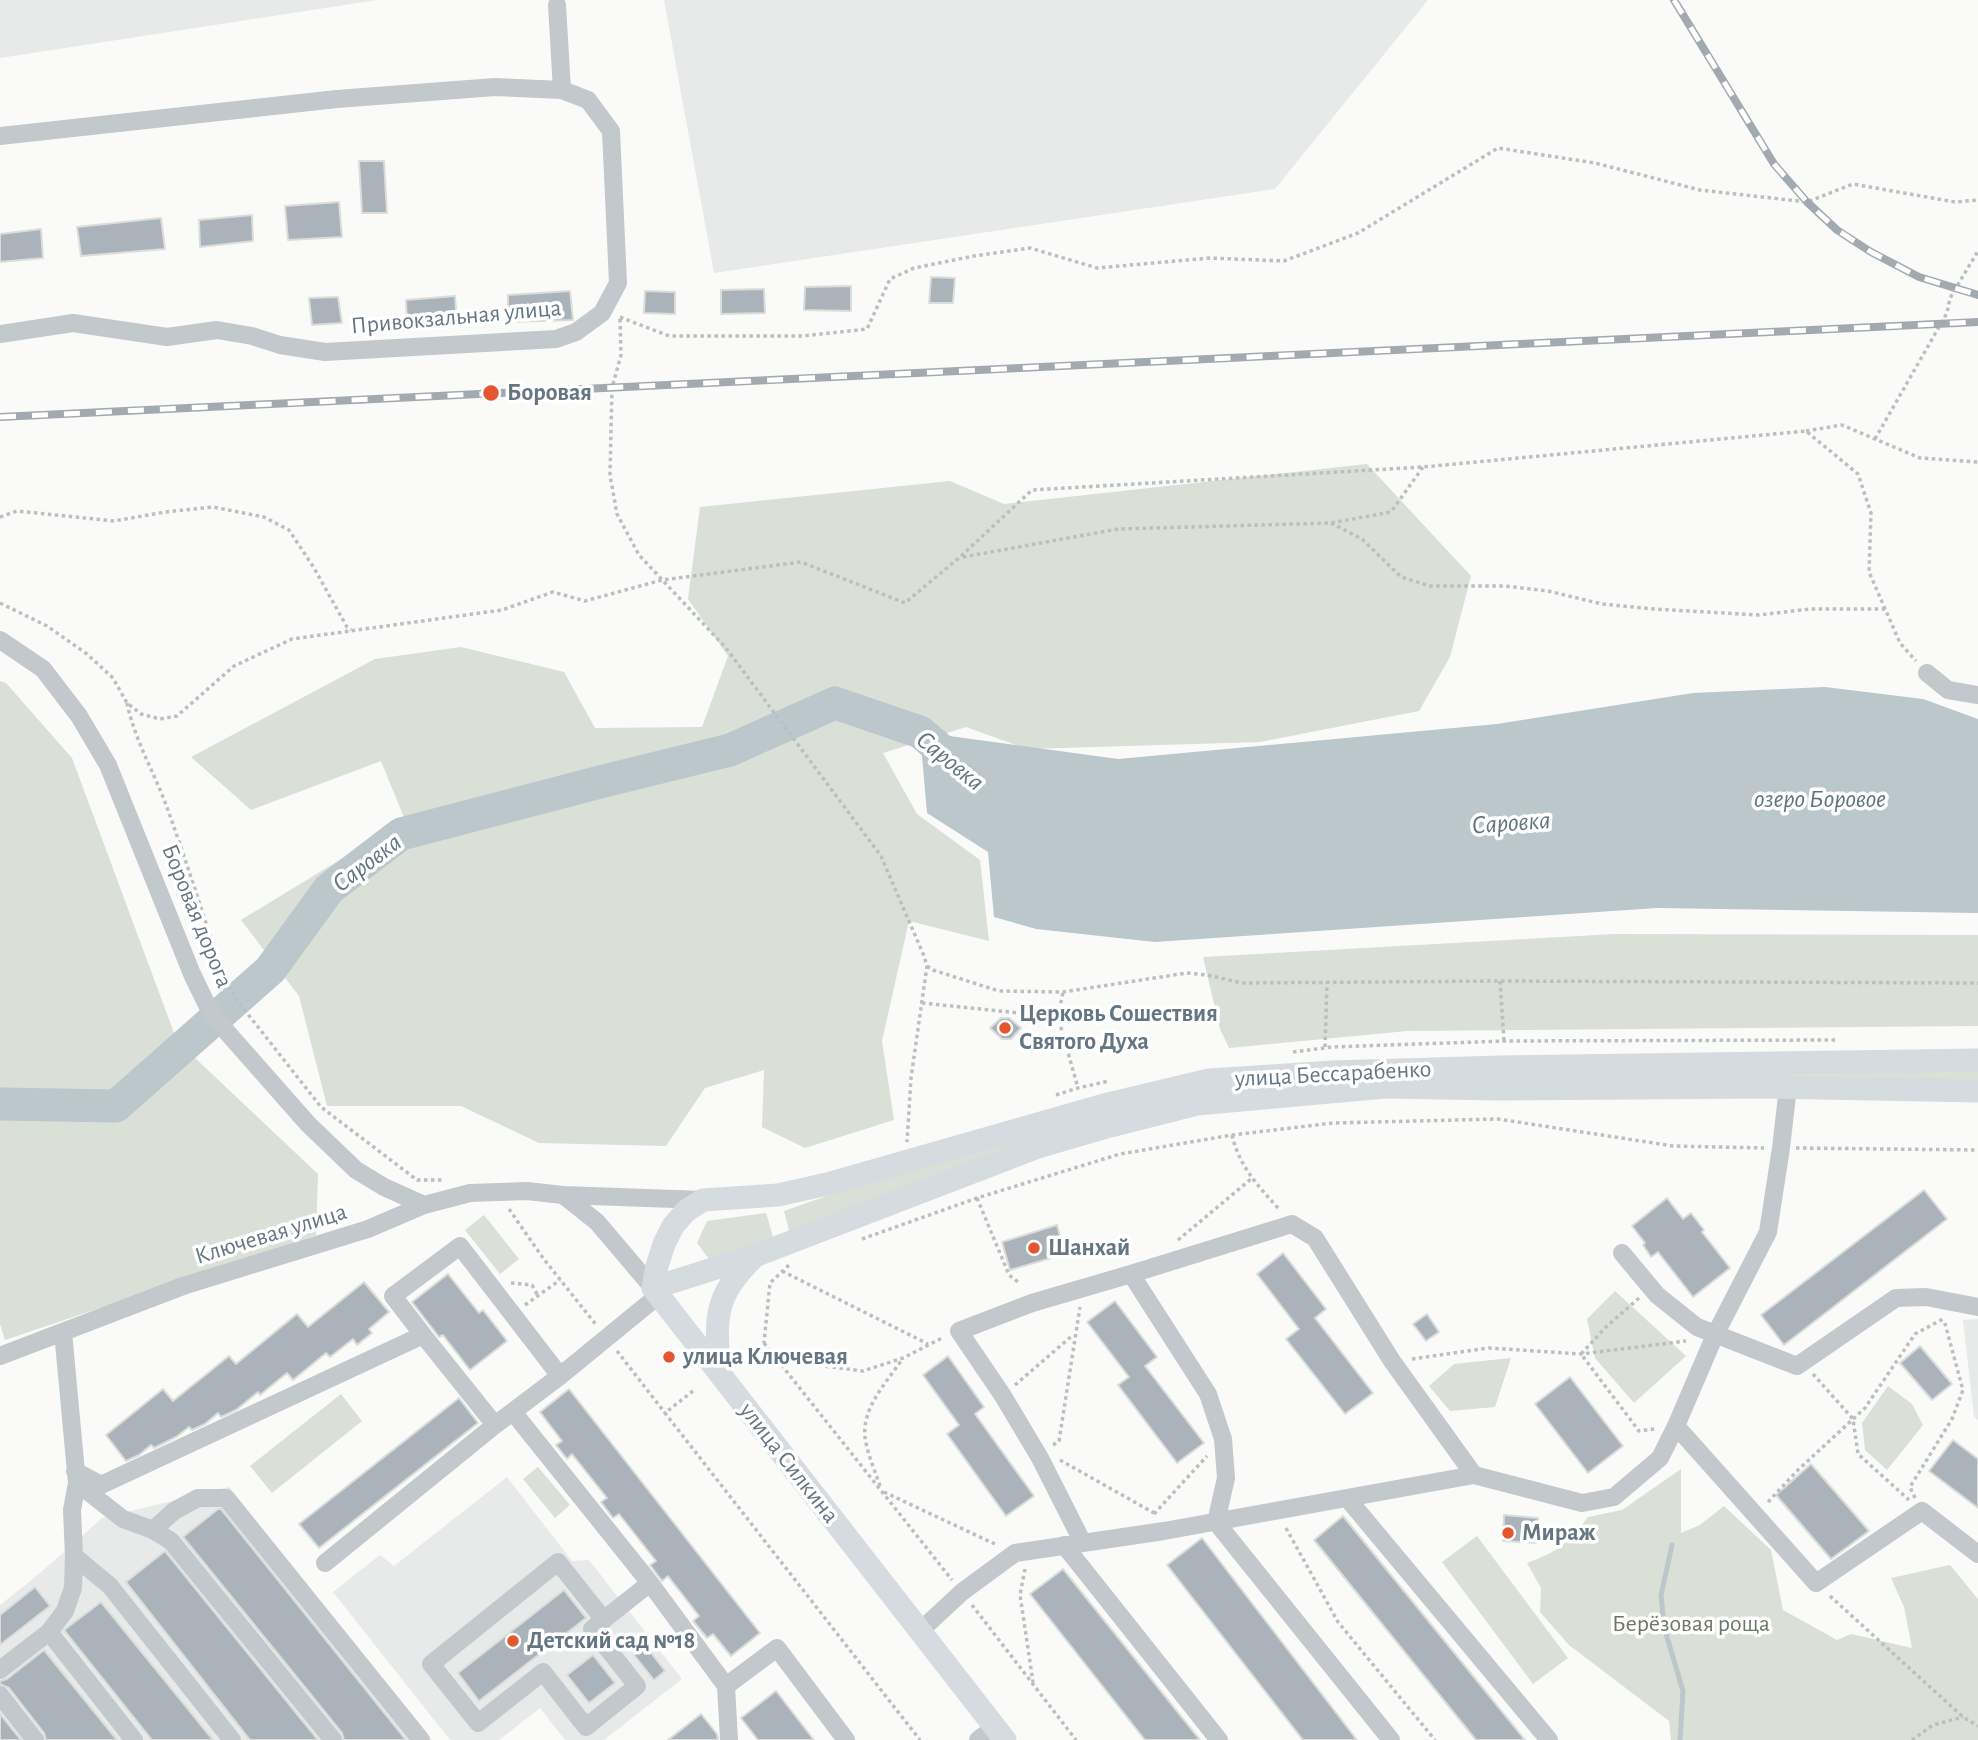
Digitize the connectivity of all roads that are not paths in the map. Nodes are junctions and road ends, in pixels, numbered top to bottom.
1 (557, 5) dead end
2 (562, 90) junction
3 (0, 136) edge
4 (0, 334) edge
5 (0, 639) edge
6 (1927, 673) road end
7 (1978, 695) edge
8 (1978, 1060) edge
9 (1498, 1078) junction
10 (1788, 1087) junction
11 (1978, 1091) edge
12 (563, 1195) junction
13 (703, 1200) junction
14 (424, 1205) junction
15 (1622, 1253) dead end
16 (757, 1255) junction
17 (1131, 1274) junction
18 (656, 1292) junction
19 (1978, 1307) edge
20 (63, 1332) junction
21 (423, 1335) junction
22 (1715, 1335) junction
23 (0, 1356) edge
24 (720, 1374) junction
25 (560, 1376) junction
26 (513, 1412) junction
27 (495, 1425) junction
28 (1676, 1426) junction
29 (1474, 1475) junction
30 (76, 1477) junction
31 (1347, 1498) junction
32 (1216, 1522) junction
33 (153, 1530) junction
34 (1083, 1543) junction
35 (1064, 1545) junction
36 (1978, 1554) edge
37 (74, 1556) junction
38 (325, 1563) dead end
39 (650, 1583) junction
40 (604, 1620) junction
41 (920, 1631) junction
42 (49, 1632) junction
43 (0, 1670) edge
44 (726, 1686) junction
45 (0, 1695) edge
46 (992, 1736) edge
47 (35, 1740) edge
48 (135, 1740) edge
49 (232, 1740) edge
50 (332, 1740) edge
51 (421, 1740) edge
52 (729, 1740) edge
53 (846, 1740) edge
54 (1219, 1740) edge
55 (1391, 1740) edge
56 (1549, 1740) edge

1 - 2 street
2 - 3 street, Привокзальная улица
2 - 4 street, Привокзальная улица
5 - 14 street, Боровая дорога
6 - 7 street
8 - 9 main road, улица Бессарабенко
9 - 10 main road, улица Бессарабенко
9 - 13 main road, улица Бессарабенко
9 - 16 main road, улица Бессарабенко
10 - 11 main road, улица Бессарабенко
10 - 22 street
12 - 13 street, улица Бессарабенко
12 - 14 street, Ключевая улица
12 - 18 street, улица Силкина
13 - 18 main road
14 - 20 street, Ключевая улица
15 - 22 street
16 - 18 main road, улица Бессарабенко
16 - 24 main road, улица Бессарабенко
17 - 29 street
17 - 32 street
17 - 34 street
18 - 24 main road, улица Силкина
18 - 25 street
19 - 22 street
20 - 23 street, Ключевая улица
20 - 30 street
21 - 25 street
21 - 27 street
21 - 30 street
22 - 28 street
24 - 41 main road, улица Силкина
25 - 26 street
26 - 27 street
26 - 39 street
27 - 38 street
28 - 29 street
28 - 36 street
29 - 31 street
30 - 33 street
30 - 37 street
31 - 32 street
31 - 56 street
32 - 34 street
32 - 55 street
33 - 50 street
33 - 51 street
34 - 35 street
35 - 41 street
35 - 54 street
37 - 42 street
37 - 49 street
39 - 40 street
39 - 44 street
40 - 40 street
41 - 46 main road, улица Силкина
42 - 43 street
42 - 48 street
44 - 52 street
44 - 53 street
45 - 47 street

